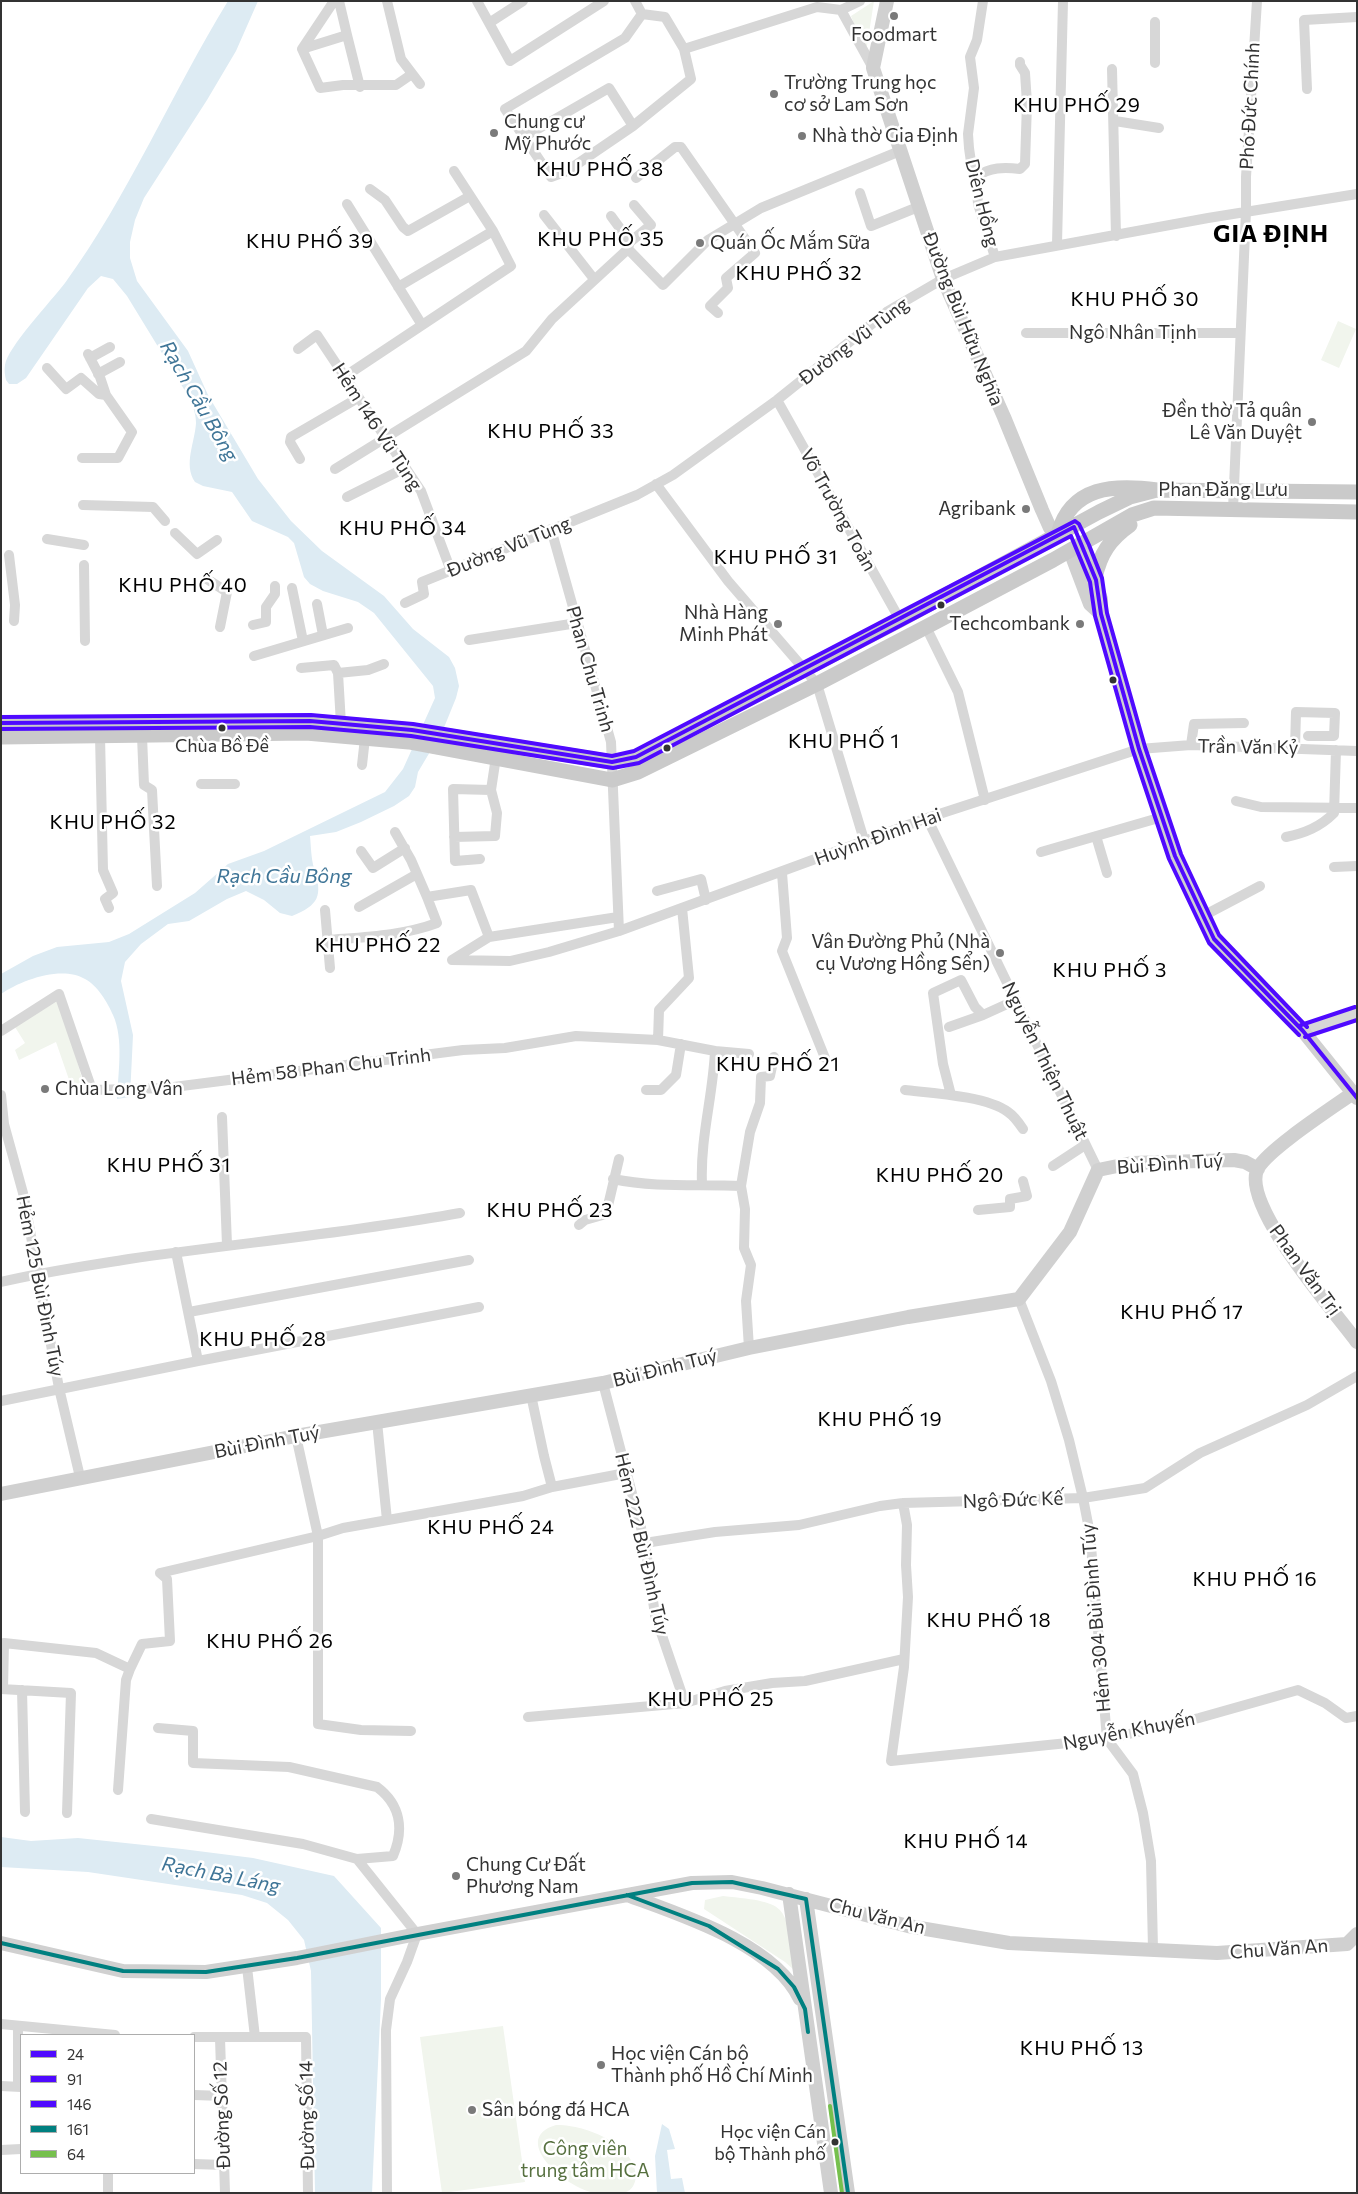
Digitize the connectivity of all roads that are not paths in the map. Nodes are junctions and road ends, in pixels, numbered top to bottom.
1 (334, 1) edge
2 (339, 1) edge
3 (387, 1) edge
4 (477, 1) edge
5 (523, 1) edge
6 (604, 1) edge
7 (635, 1) edge
8 (860, 1) edge
9 (887, 1) edge
10 (983, 1) edge
11 (1063, 1) edge
12 (1257, 1) edge
13 (816, 4) edge
14 (841, 10) junction
15 (642, 14) junction
16 (1357, 17) edge
17 (1155, 22) dead end
18 (489, 23) junction
19 (347, 35) junction
20 (302, 48) junction
21 (684, 49) junction
22 (1020, 62) dead end
23 (1156, 63) dead end
24 (873, 68) junction
25 (1112, 68) dead end
26 (412, 74) junction
27 (420, 84) dead end
28 (360, 87) junction
29 (1307, 89) dead end
30 (1114, 121) junction
31 (633, 126) junction
32 (1159, 128) dead end
33 (524, 137) junction
34 (900, 151) junction
35 (454, 171) dead end
36 (976, 177) junction
37 (636, 178) dead end
38 (370, 189) dead end
39 (860, 193) dead end
40 (1357, 194) edge
41 (470, 196) junction
42 (347, 204) dead end
43 (634, 205) dead end
44 (918, 207) junction
45 (1246, 211) junction
46 (544, 215) dead end
47 (611, 216) dead end
48 (736, 224) junction
49 (492, 231) junction
50 (1116, 236) junction
51 (1057, 244) junction
52 (629, 246) junction
53 (995, 257) junction
54 (594, 279) junction
55 (943, 279) junction
56 (398, 286) junction
57 (718, 313) dead end
58 (422, 325) junction
59 (1026, 333) dead end
60 (1240, 333) junction
61 (110, 347) dead end
62 (298, 349) dead end
63 (120, 362) dead end
64 (47, 368) dead end
65 (98, 374) junction
66 (344, 377) junction
67 (106, 395) junction
68 (358, 398) junction
69 (777, 400) junction
70 (385, 438) junction
71 (82, 458) dead end
72 (300, 459) dead end
73 (405, 468) junction
74 (335, 469) dead end
75 (656, 484) junction
76 (1157, 490) junction
77 (1234, 490) junction
78 (1357, 492) edge
79 (347, 498) dead end
80 (83, 505) dead end
81 (1154, 508) junction
82 (1234, 509) junction
83 (1357, 512) edge
84 (166, 521) dead end
85 (1074, 527) junction
86 (551, 530) junction
87 (175, 534) dead end
88 (1058, 534) junction
89 (48, 539) dead end
90 (217, 540) dead end
91 (84, 545) dead end
92 (1076, 547) junction
93 (9, 555) dead end
94 (84, 565) dead end
95 (450, 571) junction
96 (1095, 578) junction
97 (206, 579) dead end
98 (275, 586) dead end
99 (292, 588) dead end
100 (405, 603) dead end
101 (317, 604) dead end
102 (1100, 614) junction
103 (900, 620) junction
104 (14, 621) dead end
105 (577, 622) junction
106 (253, 625) dead end
107 (220, 627) dead end
108 (926, 627) junction
109 (348, 628) dead end
110 (323, 635) junction
111 (469, 640) dead end
112 (85, 641) dead end
113 (303, 641) junction
114 (254, 656) dead end
115 (384, 664) dead end
116 (301, 668) dead end
117 (805, 668) junction
118 (338, 673) junction
119 (817, 684) junction
120 (1, 723) edge
121 (1244, 723) dead end
122 (341, 724) junction
123 (100, 729) junction
124 (142, 736) junction
125 (410, 736) junction
126 (1308, 736) dead end
127 (1, 737) edge
128 (365, 738) junction
129 (446, 742) junction
130 (1191, 746) junction
131 (1295, 748) junction
132 (1139, 749) junction
133 (1336, 750) junction
134 (1357, 751) edge
135 (496, 757) junction
136 (612, 762) junction
137 (362, 765) dead end
138 (612, 780) junction
139 (201, 784) dead end
140 (235, 784) dead end
141 (491, 790) junction
142 (986, 800) junction
143 (1236, 801) dead end
144 (1335, 807) junction
145 (1357, 808) edge
146 (1162, 817) junction
147 (927, 818) junction
148 (395, 832) dead end
149 (1096, 836) junction
150 (454, 837) junction
151 (1286, 837) dead end
152 (864, 840) junction
153 (405, 848) junction
154 (361, 851) dead end
155 (1041, 852) dead end
156 (480, 859) dead end
157 (1357, 866) edge
158 (1334, 867) dead end
159 (782, 872) junction
160 (1107, 873) dead end
161 (418, 874) junction
162 (157, 886) dead end
163 (1260, 886) dead end
164 (657, 891) dead end
165 (427, 897) junction
166 (706, 900) junction
167 (359, 907) dead end
168 (109, 908) dead end
169 (682, 908) junction
170 (325, 910) dead end
171 (1203, 916) junction
172 (618, 917) junction
173 (619, 931) junction
174 (490, 936) junction
175 (328, 940) junction
176 (330, 968) dead end
177 (1016, 1000) junction
178 (1357, 1012) edge
179 (984, 1015) junction
180 (949, 1027) dead end
181 (1, 1031) edge
182 (1303, 1031) junction
183 (658, 1040) junction
184 (681, 1044) junction
185 (715, 1051) junction
186 (749, 1054) dead end
187 (774, 1057) dead end
188 (826, 1058) dead end
189 (646, 1090) dead end
190 (905, 1090) dead end
191 (1, 1095) edge
192 (951, 1095) junction
193 (1355, 1095) edge
194 (222, 1117) dead end
195 (1023, 1129) dead end
196 (1085, 1145) junction
197 (619, 1158) dead end
198 (1053, 1166) dead end
199 (1258, 1169) junction
200 (1098, 1170) junction
201 (614, 1179) junction
202 (1023, 1181) dead end
203 (702, 1184) junction
204 (741, 1186) junction
205 (978, 1210) dead end
206 (460, 1213) dead end
207 (579, 1224) dead end
208 (227, 1245) junction
209 (176, 1252) junction
210 (469, 1260) dead end
211 (36, 1273) junction
212 (1, 1282) edge
213 (1019, 1299) junction
214 (479, 1307) dead end
215 (189, 1312) junction
216 (1357, 1342) edge
217 (749, 1348) junction
218 (198, 1362) junction
219 (1357, 1376) edge
220 (603, 1383) junction
221 (59, 1388) junction
222 (531, 1395) junction
223 (1, 1401) edge
224 (377, 1422) junction
225 (296, 1436) junction
226 (626, 1473) junction
227 (80, 1477) junction
228 (552, 1487) junction
229 (1, 1494) edge
230 (1083, 1498) junction
231 (903, 1503) junction
232 (387, 1520) junction
233 (318, 1536) junction
234 (645, 1543) junction
235 (904, 1659) junction
236 (130, 1669) junction
237 (2, 1689) edge
238 (22, 1690) junction
239 (685, 1703) junction
240 (1357, 1716) edge
241 (528, 1717) dead end
242 (158, 1728) dead end
243 (411, 1731) dead end
244 (1107, 1739) junction
245 (118, 1790) dead end
246 (25, 1812) dead end
247 (67, 1813) dead end
248 (151, 1819) dead end
249 (358, 1859) junction
250 (789, 1894) junction
251 (627, 1895) junction
252 (806, 1899) junction
253 (417, 1934) junction
254 (1357, 1934) edge
255 (1, 1943) edge
256 (1153, 1949) junction
257 (247, 1967) junction
258 (805, 2009) junction
259 (1, 2024) edge
260 (18, 2027) junction
261 (98, 2034) edge
262 (195, 2037) edge
263 (255, 2037) junction
264 (220, 2038) junction
265 (1, 2086) edge
266 (20, 2087) edge
267 (195, 2095) edge
268 (223, 2096) junction
269 (836, 2106) junction
270 (819, 2107) junction
271 (20, 2149) edge
272 (1, 2150) edge
273 (195, 2164) edge
274 (224, 2164) junction
275 (108, 2174) edge
276 (108, 2193) edge
277 (225, 2193) edge
278 (308, 2193) edge
279 (387, 2193) edge
280 (831, 2193) edge
281 (848, 2193) edge

1 - 20 street
2 - 19 street
3 - 26 street
4 - 18 street
5 - 18 street
6 - 18 street
7 - 15 street
8 - 14 street
9 - 24 street, Đường Bùi Hữu Nghĩa
10 - 36 street, Diên Hồng
11 - 51 street
12 - 45 street, Phó Đức Chính
13 - 14 street
13 - 21 street
14 - 24 street, Đường Bùi Hữu Nghĩa
15 - 21 street
15 - 33 street
16 - 29 street
17 - 23 street
19 - 20 street
19 - 28 street
20 - 28 street
21 - 31 street
22 - 36 street
24 - 34 street, Đường Bùi Hữu Nghĩa
25 - 30 street
26 - 27 street
26 - 28 street
30 - 32 street
30 - 50 street
31 - 33 street
31 - 33 street
34 - 44 street, Đường Bùi Hữu Nghĩa
34 - 48 street
35 - 41 street
36 - 53 street, Diên Hồng
37 - 48 street
38 - 41 street
39 - 44 street
40 - 45 street, Đường Vũ Tùng
41 - 49 street
42 - 56 street
43 - 52 street
44 - 55 street, Đường Bùi Hữu Nghĩa
45 - 50 street, Đường Vũ Tùng
45 - 60 street, Phó Đức Chính
46 - 54 street
47 - 52 street
48 - 52 street
48 - 57 street
49 - 56 street
49 - 58 street
50 - 51 street, Đường Vũ Tùng
51 - 53 street, Đường Vũ Tùng
52 - 54 street
53 - 55 street, Đường Vũ Tùng
54 - 70 street
55 - 69 street, Đường Vũ Tùng
55 - 88 street, Đường Bùi Hữu Nghĩa
56 - 58 street
58 - 66 street
59 - 60 street, Ngô Nhân Tịnh
60 - 77 street, Phó Đức Chính
61 - 65 street
62 - 66 street, Hẻm 146 Vũ Tùng
63 - 65 street
64 - 67 street
65 - 67 street
66 - 68 street, Hẻm 146 Vũ Tùng
67 - 71 street
68 - 70 street, Hẻm 146 Vũ Tùng
68 - 72 street
69 - 75 street, Đường Vũ Tùng
69 - 103 street, Võ Trường Toản
70 - 73 street, Hẻm 146 Vũ Tùng
70 - 74 street
73 - 79 street
73 - 95 street, Hẻm 146 Vũ Tùng
75 - 86 street, Đường Vũ Tùng
75 - 117 street
76 - 77 main road, Phan Đăng Lưu
76 - 85 main road, Phan Đăng Lưu
76 - 88 main road, Phan Đăng Lưu
77 - 78 main road, Phan Đăng Lưu
77 - 82 street, Phó Đức Chính
80 - 84 street
81 - 82 main road, Phan Đăng Lưu
81 - 92 main road, Phan Đăng Lưu
81 - 96 main road
82 - 83 main road, Phan Đăng Lưu
85 - 88 main road, Phan Đăng Lưu
85 - 92 main road
86 - 95 street, Đường Vũ Tùng
86 - 105 street, Phan Chu Trinh
87 - 90 street
88 - 92 main road
88 - 103 main road
89 - 91 street
92 - 96 street
92 - 102 street
92 - 108 main road, Phan Đăng Lưu
93 - 104 street
94 - 112 street
95 - 100 street, Đường Vũ Tùng
96 - 102 street
97 - 107 street
98 - 106 street
99 - 113 street
101 - 110 street
102 - 132 street
103 - 117 main road
105 - 111 street
105 - 136 street, Phan Chu Trinh
108 - 119 main road, Phan Đăng Lưu
108 - 142 street
109 - 110 street
110 - 113 street
113 - 114 street
115 - 118 street
116 - 118 street
117 - 119 street
117 - 136 main road
118 - 122 street
119 - 138 main road, Phan Đăng Lưu
119 - 152 street
120 - 123 main road
121 - 130 street
122 - 123 main road
122 - 125 main road
123 - 124 main road
123 - 127 main road
123 - 168 street
124 - 128 main road
124 - 162 street
125 - 128 main road
125 - 129 main road
126 - 131 street
128 - 137 street
129 - 135 main road
129 - 136 main road
130 - 131 street, Trần Văn Kỷ
130 - 132 street, Trần Văn Kỷ
131 - 133 street, Trần Văn Kỷ
132 - 142 street, Huỳnh Đình Hai
132 - 146 street
133 - 134 street, Trần Văn Kỷ
133 - 144 street
135 - 138 main road
135 - 141 street
136 - 138 street, Phan Chu Trinh
138 - 172 street, Phan Chu Trinh
139 - 140 street
141 - 150 street
141 - 150 street
142 - 147 street, Huỳnh Đình Hai
143 - 144 street
144 - 145 street
144 - 151 street
146 - 149 street
146 - 171 street
147 - 152 street, Huỳnh Đình Hai
147 - 177 street, Nguyễn Thiện Thuật
148 - 153 street
149 - 155 street
149 - 160 street
150 - 156 street
152 - 159 street, Huỳnh Đình Hai
153 - 154 street
153 - 161 street
157 - 158 street
159 - 166 street, Huỳnh Đình Hai
159 - 188 street
161 - 165 street
161 - 167 street
163 - 171 street
164 - 166 street
165 - 174 street
165 - 175 street
166 - 169 street, Huỳnh Đình Hai
169 - 173 street, Huỳnh Đình Hai
169 - 183 street
170 - 175 street
171 - 182 street
172 - 173 street, Phan Chu Trinh
172 - 174 street
173 - 174 street, Huỳnh Đình Hai
175 - 176 street
177 - 179 street
177 - 196 street, Nguyễn Thiện Thuật
178 - 182 street
179 - 180 street
179 - 192 street
181 - 183 street, Hẻm 58 Phan Chu Trinh
182 - 193 street
183 - 184 street, Hẻm 58 Phan Chu Trinh
184 - 185 street, Hẻm 58 Phan Chu Trinh
184 - 189 street
185 - 186 street, Hẻm 58 Phan Chu Trinh
185 - 203 street
187 - 204 street
190 - 192 street
191 - 211 street, Hẻm 125 Bùi Đình Túy
192 - 195 street
193 - 199 street
194 - 208 street
196 - 198 street
196 - 200 street, Nguyễn Thiện Thuật
197 - 201 street
199 - 200 street, Bùi Đình Tuý
199 - 216 street, Phan Văn Trị
200 - 213 street, Bùi Đình Tuý
201 - 203 street
201 - 207 street
202 - 205 street
203 - 204 street
204 - 217 street
206 - 208 street
208 - 209 street
209 - 211 street
209 - 215 street
210 - 215 street
211 - 212 street
211 - 221 street, Hẻm 125 Bùi Đình Túy
213 - 217 street, Bùi Đình Tuý
213 - 230 street, Hẻm 304 Bùi Đình Túy
214 - 218 street
215 - 218 street
217 - 220 street, Bùi Đình Tuý
218 - 221 street
219 - 230 street, Ngô Đức Kế
220 - 222 street, Bùi Đình Tuý
220 - 226 street, Hẻm 222 Bùi Đình Túy
221 - 223 street
221 - 227 street, Hẻm 125 Bùi Đình Túy
222 - 224 street, Bùi Đình Tuý
222 - 228 street
224 - 225 street, Bùi Đình Tuý
224 - 232 street
225 - 227 street, Bùi Đình Tuý
225 - 233 street
226 - 228 street
226 - 234 street, Hẻm 222 Bùi Đình Túy
227 - 229 street, Bùi Đình Tuý
228 - 232 street
230 - 231 street, Ngô Đức Kế
230 - 244 street, Hẻm 304 Bùi Đình Túy
231 - 234 street, Ngô Đức Kế
231 - 235 street
232 - 233 street
233 - 236 street
233 - 243 street
234 - 239 street, Hẻm 222 Bùi Đình Túy
235 - 239 street
235 - 244 street, Nguyễn Khuyến
236 - 237 street
236 - 245 street
237 - 238 street
238 - 246 street
238 - 247 street
239 - 241 street
240 - 244 street, Nguyễn Khuyến
242 - 249 street
244 - 256 street
248 - 249 street
249 - 253 street
250 - 251 street, Chu Văn An
250 - 252 street, Chu Văn An
250 - 258 street
251 - 253 street, Chu Văn An
251 - 258 street
252 - 256 street, Chu Văn An
252 - 269 street
253 - 257 street, Chu Văn An
253 - 279 street
254 - 256 street, Chu Văn An
255 - 257 street
257 - 263 street
258 - 270 street
259 - 260 street
260 - 261 street
260 - 266 street
262 - 264 street
263 - 264 street
263 - 278 street, Đường Số 14
264 - 268 street, Đường Số 12
265 - 266 street
267 - 268 street
268 - 274 street, Đường Số 12
269 - 270 street
269 - 281 street
270 - 280 street
271 - 272 street
273 - 274 street
274 - 277 street, Đường Số 12
275 - 276 street

